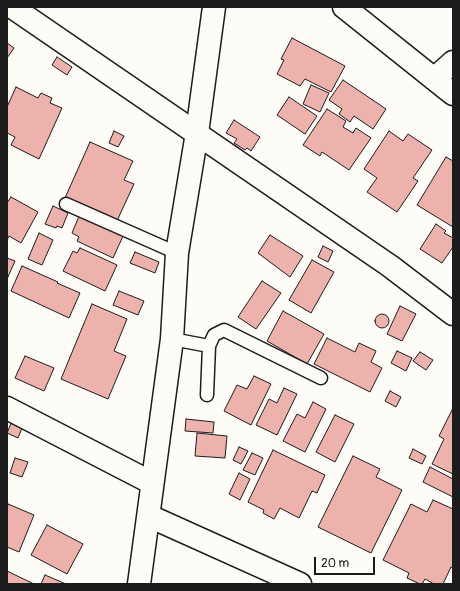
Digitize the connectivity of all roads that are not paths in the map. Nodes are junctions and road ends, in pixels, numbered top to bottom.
1 (12, 7) edge
2 (214, 7) edge
3 (344, 7) edge
4 (453, 62) edge
5 (434, 79) junction
6 (453, 94) edge
7 (197, 133) junction
8 (66, 204) dead end
9 (177, 253) junction
10 (453, 314) edge
11 (172, 339) junction
12 (209, 346) junction
13 (321, 378) dead end
14 (207, 395) dead end
15 (7, 408) edge
16 (152, 483) junction
17 (149, 516) junction
18 (139, 584) edge
19 (300, 584) edge

1 - 7 street
2 - 7 street
3 - 5 street
4 - 5 street
5 - 6 street
7 - 9 street
7 - 10 street
8 - 9 lane
9 - 11 street
11 - 12 lane
11 - 16 street
12 - 13 lane
12 - 14 lane
15 - 16 street
16 - 17 street
17 - 18 street
17 - 19 street

